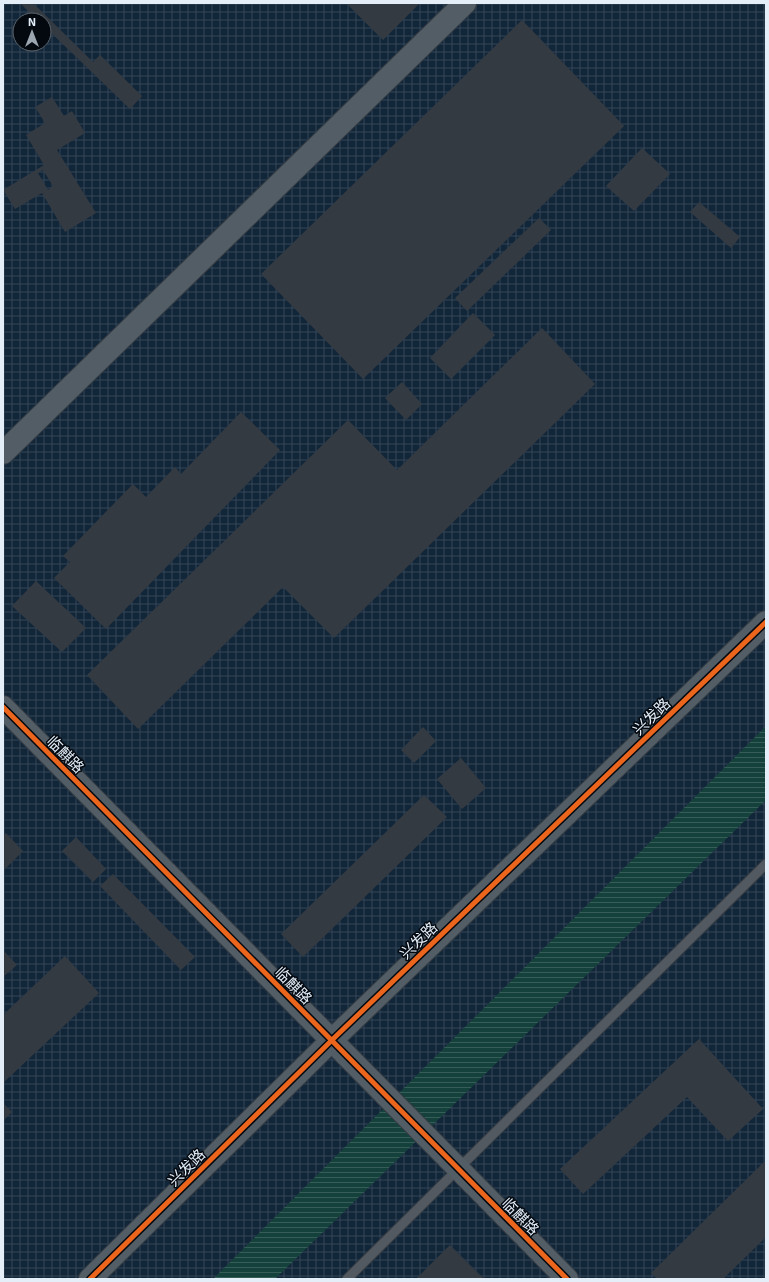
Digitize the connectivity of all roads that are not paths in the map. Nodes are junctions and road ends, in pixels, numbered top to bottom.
1 (464, 3) edge
2 (3, 453) edge
3 (766, 622) edge
4 (3, 707) edge
5 (766, 864) edge
6 (332, 1040) junction
7 (458, 1170) junction
8 (90, 1279) edge
9 (347, 1279) edge
10 (567, 1279) edge

1 - 2 street
3 - 6 street, 兴发路
4 - 6 street, 临麒路
5 - 7 lane
6 - 7 street, 临麒路
6 - 8 street, 兴发路
7 - 9 lane
7 - 10 street, 临麒路

